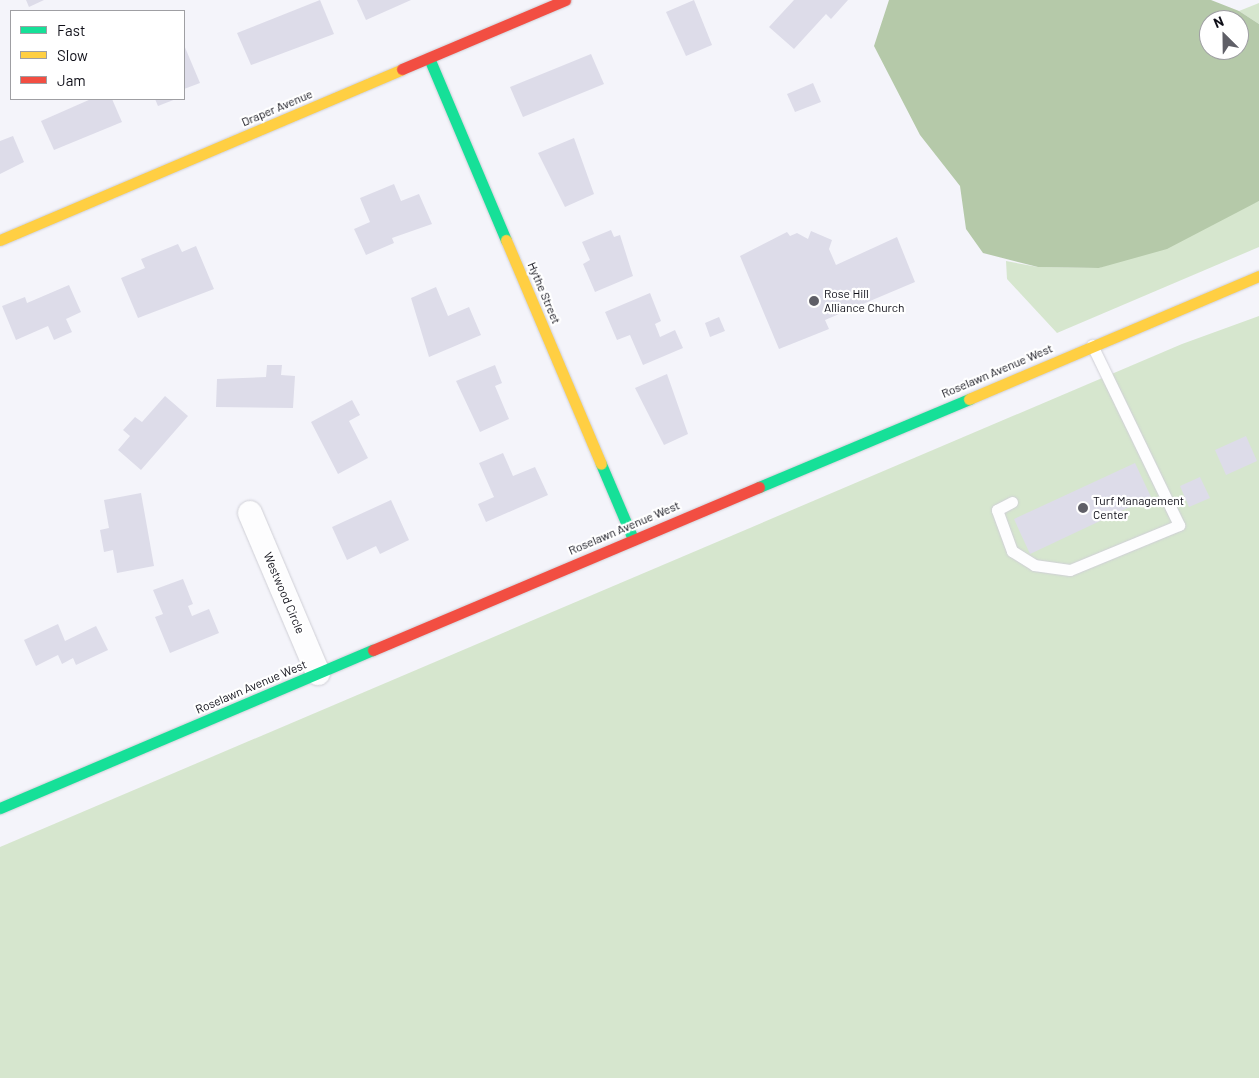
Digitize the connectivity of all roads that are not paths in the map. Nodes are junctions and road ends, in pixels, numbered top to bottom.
1 (566, 0) edge
2 (429, 58) junction
3 (0, 240) edge
4 (1259, 276) edge
5 (1092, 346) junction
6 (1012, 502) dead end
7 (250, 513) dead end
8 (634, 539) junction
9 (318, 673) junction
10 (0, 808) edge

1 - 2 street, Draper Avenue
2 - 3 street, Draper Avenue
2 - 8 street, Hythe Street
4 - 5 street, Roselawn Avenue West
5 - 6 lane
5 - 8 street, Roselawn Avenue West
7 - 9 street, Westwood Circle
8 - 9 street, Roselawn Avenue West
9 - 10 street, Roselawn Avenue West

